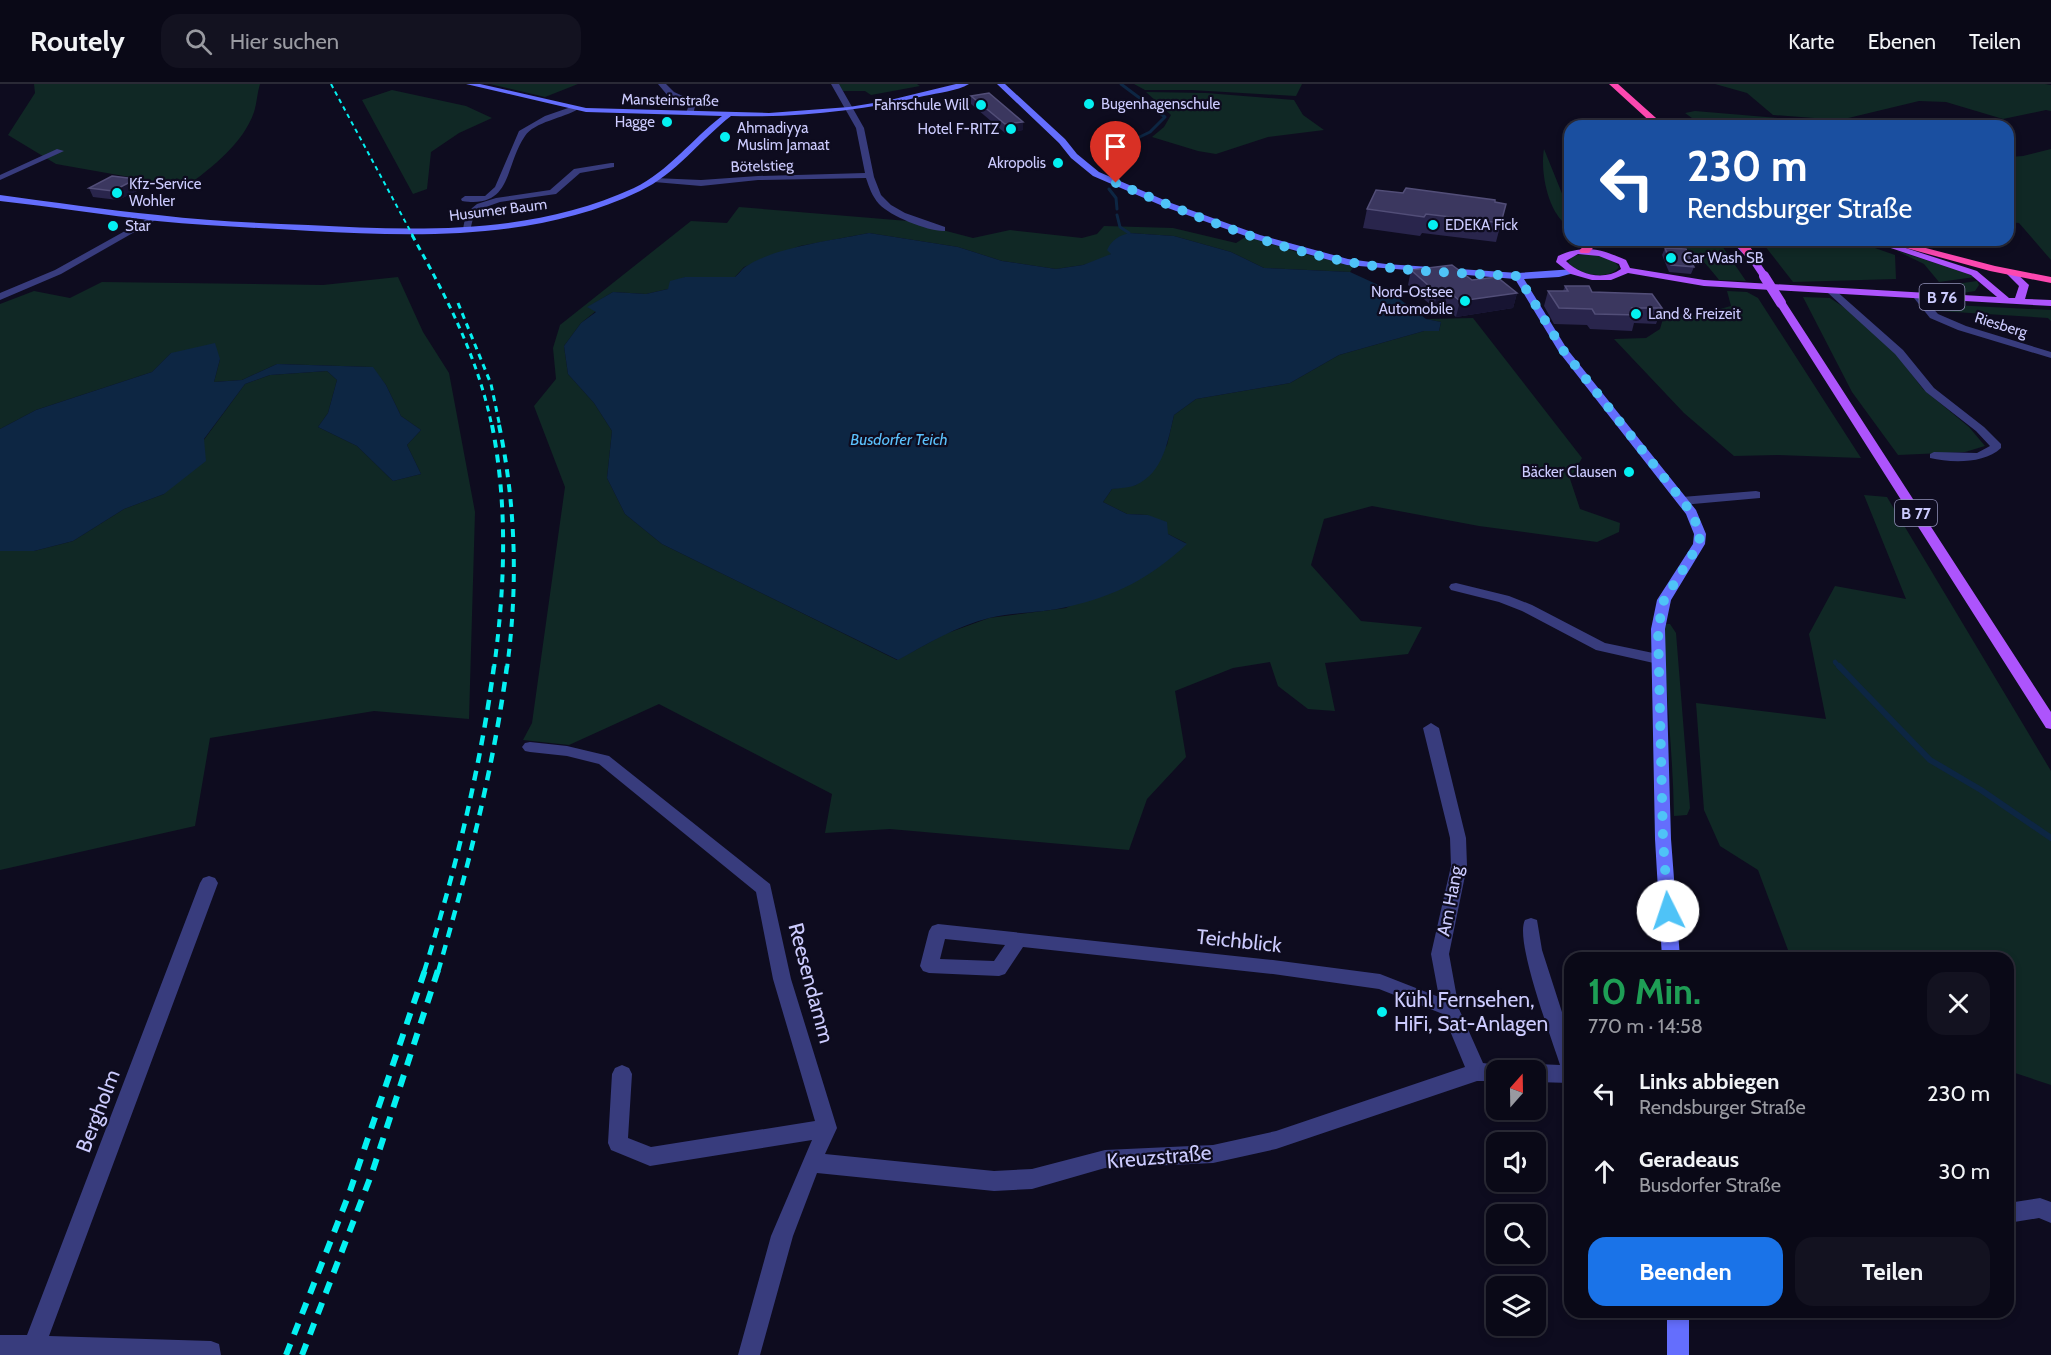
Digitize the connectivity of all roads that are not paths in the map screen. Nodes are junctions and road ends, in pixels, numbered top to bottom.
1 (470, 84) edge
2 (662, 84) edge
3 (835, 84) edge
4 (965, 84) edge
5 (1000, 84) edge
6 (1604, 84) edge
7 (1613, 84) edge
8 (574, 109) junction
9 (849, 109) junction
10 (690, 112) junction
11 (729, 114) junction
12 (1643, 120) edge
13 (1653, 120) edge
14 (60, 151) dead end
15 (611, 165) dead end
16 (871, 175) junction
17 (0, 178) edge
18 (654, 180) junction
19 (0, 198) edge
20 (465, 199) dead end
21 (155, 218) junction
22 (467, 229) junction
23 (942, 229) dead end
24 (1589, 246) edge
25 (1605, 246) edge
26 (1741, 246) edge
27 (1743, 246) edge
28 (1749, 246) edge
29 (1891, 246) edge
30 (1905, 246) edge
31 (1585, 251) junction
32 (1609, 255) junction
33 (1752, 258) junction
34 (1626, 270) junction
35 (1571, 271) junction
36 (2011, 273) junction
37 (1518, 276) junction
38 (2051, 280) edge
39 (1831, 291) junction
40 (1917, 296) junction
41 (0, 297) edge
42 (2006, 300) junction
43 (2018, 301) junction
44 (2051, 303) edge
45 (2051, 355) edge
46 (1934, 456) dead end
47 (1756, 495) dead end
48 (1678, 496) junction
49 (1456, 587) dead end
50 (1658, 659) junction
51 (2051, 724) edge
52 (1431, 728) dead end
53 (530, 747) dead end
54 (209, 883) dead end
55 (1531, 925) dead end
56 (1018, 940) dead end
57 (1671, 952) edge
58 (1450, 1009) junction
59 (1564, 1046) edge
60 (1486, 1070) edge
61 (1486, 1072) edge
62 (1546, 1073) edge
63 (622, 1074) dead end
64 (1564, 1074) edge
65 (827, 1128) junction
66 (812, 1163) junction
67 (2014, 1212) edge
68 (2051, 1213) edge
69 (1678, 1318) edge
70 (0, 1346) edge
71 (32, 1351) edge
72 (211, 1352) dead end
73 (749, 1355) edge
74 (1678, 1355) edge

1 - 8 street, Mansteinstraße
2 - 10 street
3 - 9 street
4 - 9 street
5 - 37 street
6 - 12 highway
7 - 13 highway
8 - 10 street, Mansteinstraße
8 - 20 street
9 - 11 street
9 - 16 street
10 - 11 street, Mansteinstraße
11 - 18 street, Husumer Baum
14 - 17 street
15 - 22 street
16 - 18 street, Bötelstieg
16 - 23 street
18 - 22 street, Husumer Baum
19 - 21 street, Husumer Baum
21 - 22 street, Husumer Baum
21 - 41 street
24 - 31 highway
25 - 32 main road
26 - 33 main road
27 - 33 highway
28 - 33 main road
29 - 42 main road
30 - 36 highway
31 - 32 main road
31 - 35 main road
32 - 34 main road
33 - 51 main road, B 77, bridge
34 - 35 main road, B 76
34 - 39 main road, B 76
35 - 37 street, B 76
36 - 38 highway
36 - 43 main road
37 - 48 street
39 - 40 main road, B 76
39 - 46 street
40 - 42 main road, B 76
40 - 45 street, Riesberg
42 - 43 main road, B 76
43 - 44 main road, B 76
47 - 48 street
48 - 50 street
49 - 50 street
50 - 57 street
52 - 58 street, Am Hang
53 - 65 street, Reesendamm
54 - 71 street, Bergholm
55 - 59 street
56 - 58 street, Teichblick
58 - 60 street, Am Hang
61 - 66 street, Kreuzstraße
62 - 64 street
63 - 65 street
65 - 66 street
66 - 73 street
67 - 68 street
69 - 74 street
70 - 71 street
71 - 72 street

